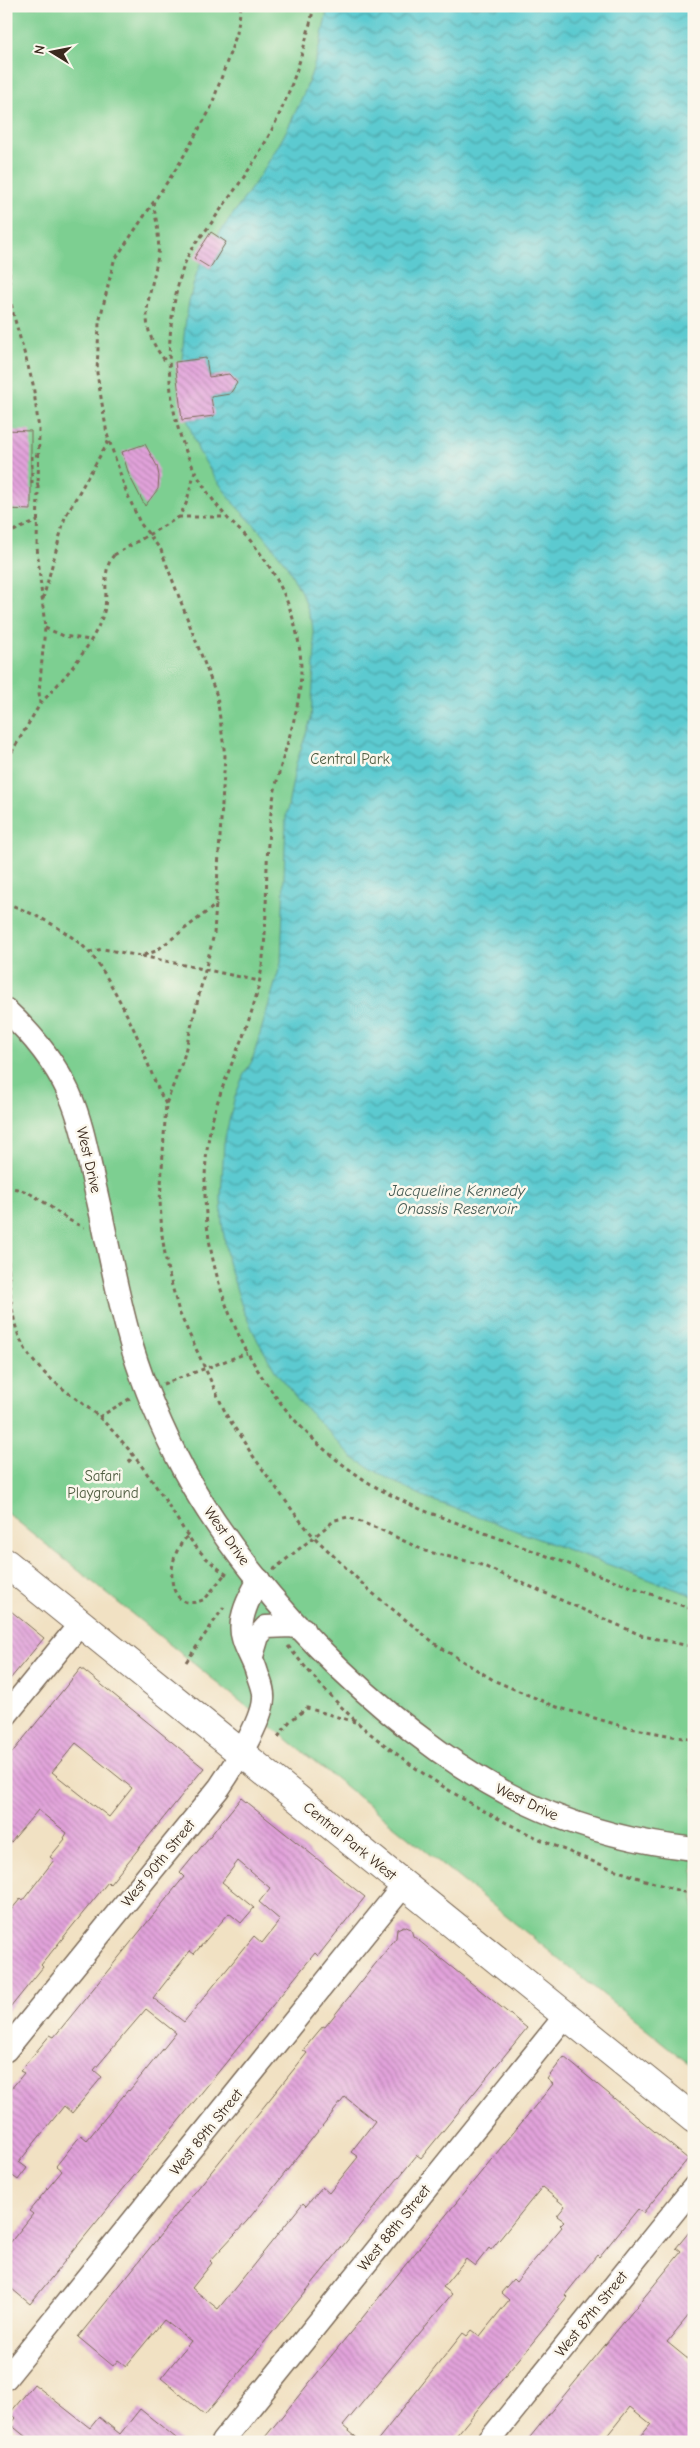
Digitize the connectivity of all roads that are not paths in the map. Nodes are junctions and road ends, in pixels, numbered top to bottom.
1 (6, 1010) edge
2 (6, 1563) edge
3 (265, 1576) junction
4 (80, 1624) junction
5 (303, 1629) junction
6 (252, 1656) junction
7 (6, 1715) edge
8 (241, 1752) junction
9 (694, 1849) edge
10 (404, 1886) junction
11 (566, 2015) junction
12 (6, 2050) edge
13 (694, 2119) edge
14 (694, 2187) edge
15 (6, 2378) edge
16 (222, 2442) edge
17 (488, 2442) edge

1 - 3 street, West Drive
2 - 4 main road, Central Park West
3 - 5 street, West Drive
3 - 6 street, West 90th Street
4 - 7 street
4 - 8 main road, Central Park West
5 - 6 street
5 - 9 street, West Drive
6 - 8 street, West 90th Street
8 - 10 main road, Central Park West
8 - 12 street, West 90th Street
10 - 11 main road, Central Park West
10 - 15 street, West 89th Street
11 - 13 main road, Central Park West
11 - 16 street, West 88th Street
14 - 17 street, West 87th Street

